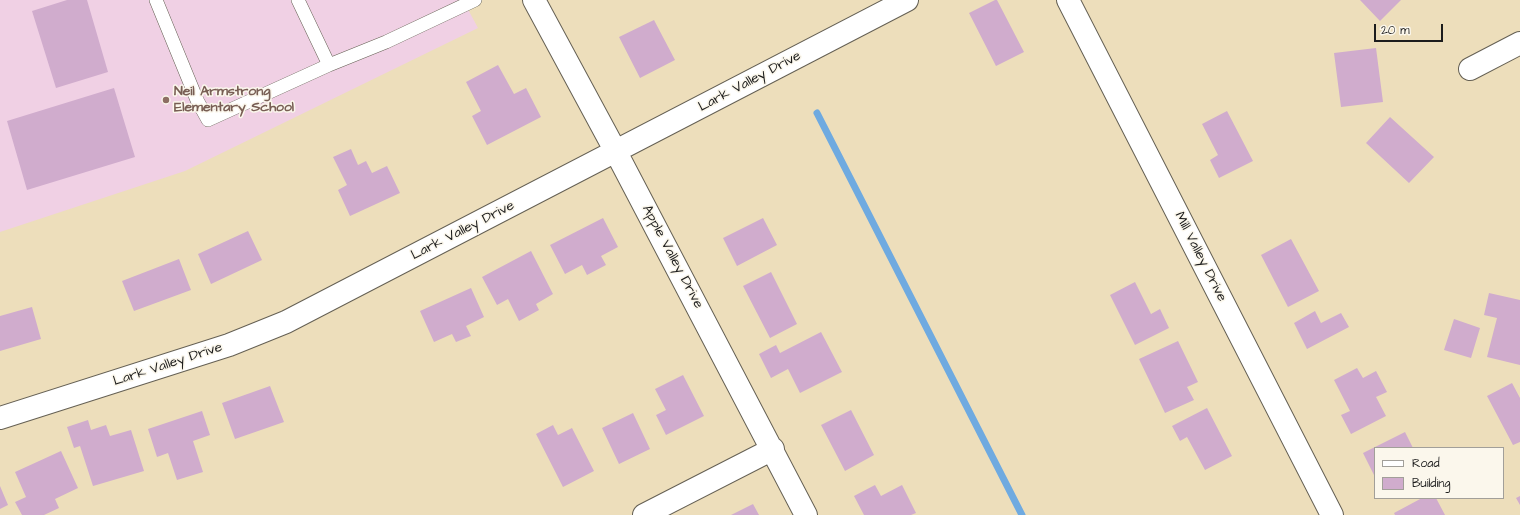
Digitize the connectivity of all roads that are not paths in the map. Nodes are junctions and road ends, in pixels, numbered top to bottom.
1 (156, 0) edge
2 (298, 0) edge
3 (475, 0) edge
4 (534, 0) edge
5 (906, 0) edge
6 (1068, 0) edge
7 (1520, 43) edge
8 (329, 65) junction
9 (1470, 69) dead end
10 (616, 152) junction
11 (0, 418) edge
12 (773, 449) junction
13 (644, 515) edge
14 (806, 515) edge
15 (1332, 515) edge

1 - 8 lane
2 - 8 lane
3 - 8 lane
4 - 10 street, Apple Valley Drive
5 - 10 street, Lark Valley Drive
6 - 15 street, Mill Valley Drive
7 - 9 street
10 - 11 street, Lark Valley Drive
10 - 12 street, Apple Valley Drive
12 - 13 street
12 - 14 street, Apple Valley Drive

